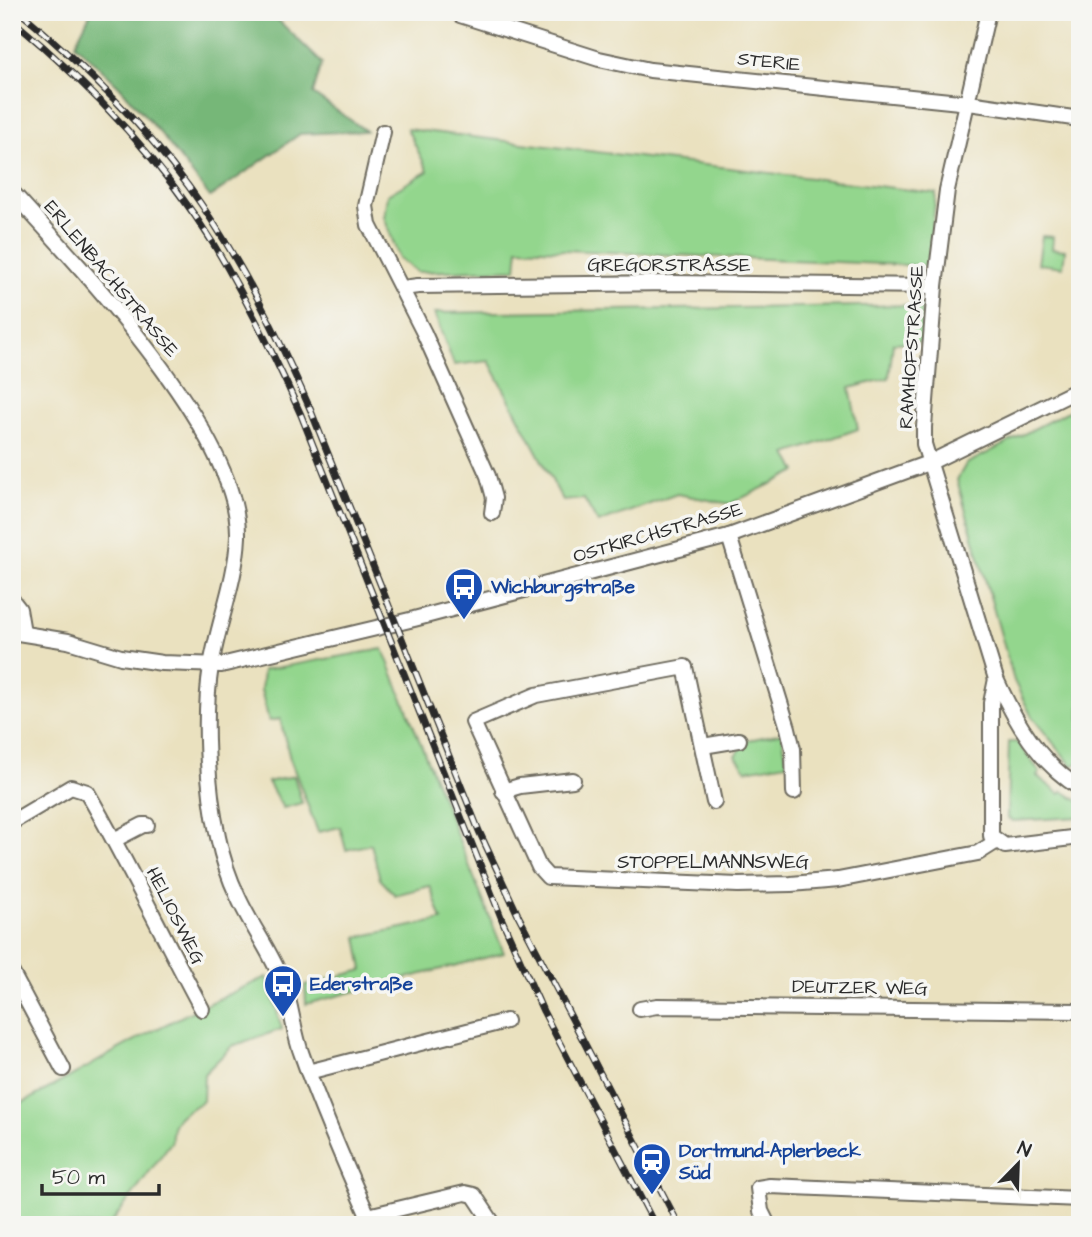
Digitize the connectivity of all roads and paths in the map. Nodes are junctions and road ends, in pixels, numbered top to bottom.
1 (989, 12) edge
2 (460, 15) dead end
3 (969, 103) junction
4 (1080, 119) edge
5 (383, 132) dead end
6 (12, 192) edge
7 (935, 286) junction
8 (403, 288) junction
9 (1080, 389) edge
10 (931, 461) junction
11 (492, 513) dead end
12 (729, 536) junction
13 (12, 600) edge
14 (18, 632) edge
15 (211, 667) junction
16 (996, 679) junction
17 (738, 740) dead end
18 (704, 746) junction
19 (573, 780) dead end
20 (1080, 788) edge
21 (503, 791) junction
22 (794, 792) dead end
23 (714, 802) dead end
24 (12, 822) edge
25 (147, 825) dead end
26 (1080, 837) edge
27 (114, 840) junction
28 (997, 841) junction
29 (12, 973) edge
30 (202, 1009) dead end
31 (640, 1009) dead end
32 (1080, 1011) edge
33 (506, 1020) dead end
34 (63, 1069) dead end
35 (308, 1072) junction
36 (1080, 1199) edge
37 (370, 1220) edge
38 (494, 1225) edge
39 (768, 1225) edge

1 - 3 street, RAMHOFSTRASSE
2 - 3 street, STERIE
3 - 4 street, STERIE
3 - 7 street, RAMHOFSTRASSE
5 - 8 street
6 - 15 street, ERLENBACHSTRASSE
7 - 8 street, GREGORSTRASSE
7 - 10 street, RAMHOFSTRASSE
8 - 11 street
9 - 10 street, OSTKIRCHSTRASSE
10 - 12 street, OSTKIRCHSTRASSE
10 - 16 street, RAMHOFSTRASSE
12 - 15 street, OSTKIRCHSTRASSE
12 - 22 street
13 - 14 street, OSTKIRCHSTRASSE
14 - 15 street, OSTKIRCHSTRASSE
15 - 35 street, ERLENBACHSTRASSE
16 - 20 street, RAMHOFSTRASSE
16 - 28 street, RAMHOFSTRASSE
17 - 18 street
18 - 21 street
18 - 23 street
19 - 21 street
21 - 28 street, STOPPELMANNSWEG
24 - 27 street, HELIOSWEG
25 - 27 street
26 - 28 street, STOPPELMANNSWEG
27 - 30 street, HELIOSWEG
29 - 34 street
31 - 32 street, DEUTZER WEG
33 - 35 street
35 - 37 street, ERLENBACHSTRASSE
36 - 39 street
37 - 38 street

